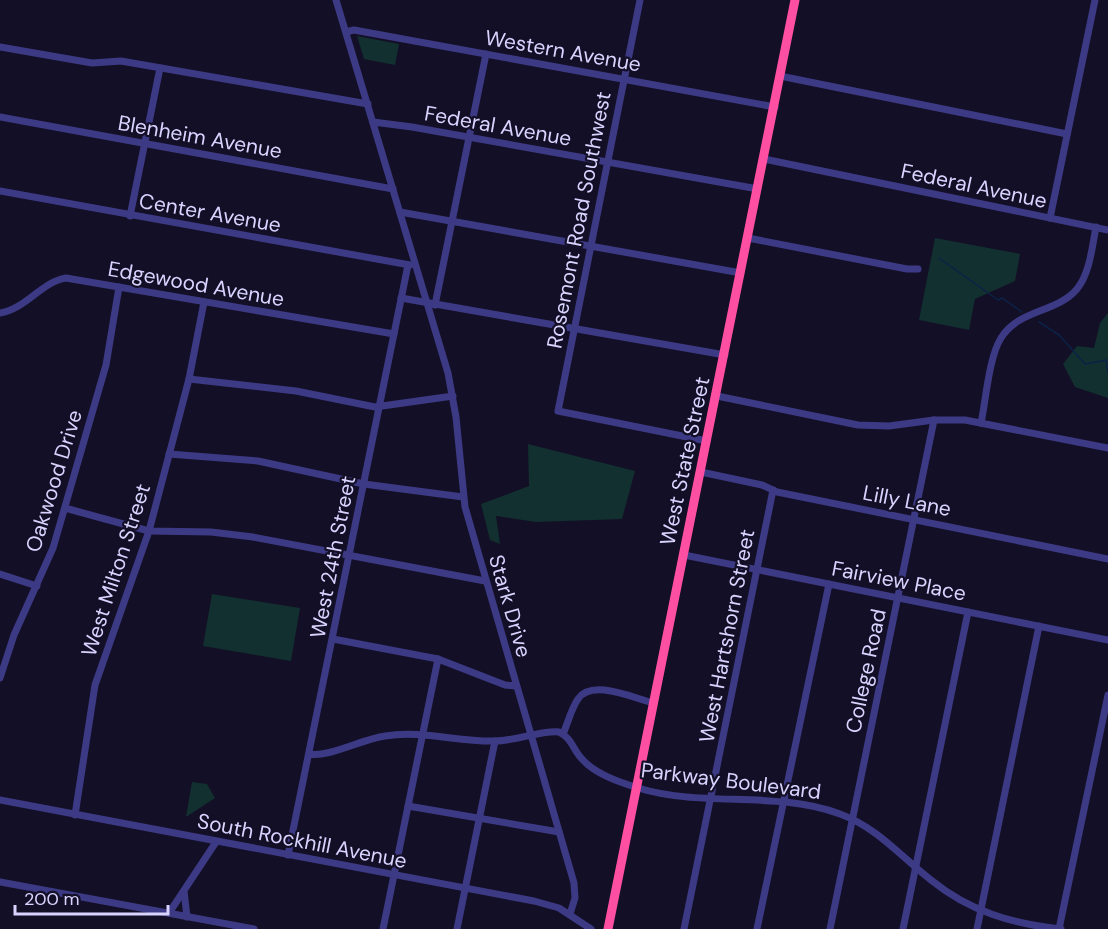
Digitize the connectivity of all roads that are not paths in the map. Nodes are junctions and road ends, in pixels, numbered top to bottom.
1 (336, 0) edge
2 (640, 0) edge
3 (795, 0) edge
4 (1095, 0) edge
5 (346, 32) junction
6 (0, 47) edge
7 (486, 54) junction
8 (160, 68) junction
9 (780, 76) junction
10 (624, 79) junction
11 (368, 104) junction
12 (775, 107) junction
13 (0, 117) edge
14 (373, 122) junction
15 (1067, 134) junction
16 (470, 137) junction
17 (145, 144) junction
18 (764, 159) junction
19 (607, 162) junction
20 (393, 189) junction
21 (758, 189) junction
22 (0, 190) edge
23 (400, 212) junction
24 (130, 216) junction
25 (1050, 218) junction
26 (453, 221) junction
27 (1096, 228) junction
28 (1108, 230) edge
29 (748, 238) junction
30 (590, 246) junction
31 (412, 265) junction
32 (918, 269) dead end
33 (741, 273) junction
34 (119, 287) junction
35 (401, 298) junction
36 (204, 302) junction
37 (427, 303) junction
38 (435, 305) junction
39 (0, 314) edge
40 (574, 330) junction
41 (394, 334) junction
42 (725, 355) junction
43 (189, 379) junction
44 (453, 396) junction
45 (717, 396) junction
46 (380, 407) junction
47 (934, 420) junction
48 (981, 423) junction
49 (707, 441) junction
50 (1108, 448) edge
51 (170, 454) junction
52 (701, 472) junction
53 (364, 484) junction
54 (773, 490) junction
55 (463, 497) junction
56 (65, 508) junction
57 (914, 519) junction
58 (149, 531) junction
59 (350, 555) junction
60 (684, 555) junction
61 (1108, 559) edge
62 (757, 570) junction
63 (0, 574) edge
64 (486, 580) junction
65 (829, 584) junction
66 (37, 586) junction
67 (898, 598) junction
68 (968, 612) junction
69 (1039, 626) junction
70 (333, 639) junction
71 (1108, 640) edge
72 (438, 659) junction
73 (0, 678) edge
74 (516, 686) junction
75 (1108, 694) edge
76 (654, 704) junction
77 (422, 734) junction
78 (563, 734) junction
79 (531, 737) junction
80 (495, 741) junction
81 (309, 754) junction
82 (637, 788) junction
83 (711, 798) junction
84 (0, 800) edge
85 (784, 801) junction
86 (408, 806) junction
87 (75, 815) junction
88 (480, 818) junction
89 (852, 819) junction
90 (559, 832) junction
91 (216, 842) junction
92 (288, 855) junction
93 (916, 866) junction
94 (394, 875) junction
95 (0, 882) edge
96 (465, 888) junction
97 (184, 891) junction
98 (981, 910) junction
99 (170, 913) junction
100 (570, 914) junction
101 (187, 917) junction
102 (254, 929) edge
103 (383, 929) edge
104 (457, 929) edge
105 (591, 929) edge
106 (608, 929) edge
107 (684, 929) edge
108 (757, 929) edge
109 (830, 929) edge
110 (903, 929) edge
111 (977, 929) edge
112 (1060, 929) edge

1 - 5 street, Stark Drive
2 - 10 street, Rosemont Road Southwest
3 - 9 highway, West State Street
4 - 15 street
5 - 7 street, Western Avenue
5 - 11 street, Stark Drive
6 - 8 street
7 - 10 street, Western Avenue
7 - 16 street
8 - 11 street
8 - 17 street
9 - 12 highway, West State Street
9 - 15 street
10 - 12 street, Western Avenue
10 - 19 street, Rosemont Road Southwest
11 - 14 street, Stark Drive
12 - 18 highway, West State Street
13 - 17 street, Blenheim Avenue
14 - 16 street, Federal Avenue
14 - 20 street, Stark Drive
15 - 25 street
16 - 19 street, Federal Avenue
16 - 26 street
17 - 20 street, Blenheim Avenue
17 - 24 street
18 - 21 highway, West State Street
18 - 25 street, Federal Avenue
19 - 21 street, Federal Avenue
19 - 30 street, Rosemont Road Southwest
20 - 23 street, Stark Drive
21 - 29 highway, West State Street
22 - 24 street, Center Avenue
23 - 26 street
23 - 31 street, Stark Drive
24 - 31 street, Center Avenue
25 - 27 street, Federal Avenue
26 - 30 street
26 - 38 street
27 - 28 street, Federal Avenue
27 - 48 street
29 - 32 street
29 - 33 highway, West State Street
30 - 33 street
30 - 40 street, Rosemont Road Southwest
31 - 35 street, West 24th Street
31 - 37 street, Stark Drive
33 - 42 highway, West State Street
34 - 36 street, Edgewood Avenue
34 - 39 street, Edgewood Avenue
34 - 56 street, Oakwood Drive
35 - 37 street
35 - 41 street, West 24th Street
36 - 41 street, Edgewood Avenue
36 - 43 street, West Milton Street
37 - 38 street
37 - 44 street, Stark Drive
38 - 40 street
40 - 42 street
40 - 49 street, Rosemont Road Southwest
41 - 46 street, West 24th Street
42 - 45 highway, West State Street
43 - 46 street
43 - 51 street, West Milton Street
44 - 46 street
44 - 55 street, Stark Drive
45 - 47 street
45 - 49 highway, West State Street
46 - 53 street, West 24th Street
47 - 48 street
47 - 57 street, College Road
48 - 50 street
49 - 52 highway, West State Street
51 - 53 street
51 - 58 street, West Milton Street
52 - 54 street, Lilly Lane
52 - 60 highway, West State Street
53 - 55 street
53 - 59 street, West 24th Street
54 - 57 street, Lilly Lane
54 - 62 street, West Hartshorn Street
55 - 64 street, Stark Drive
56 - 58 street
56 - 66 street, Oakwood Drive
57 - 61 street, Lilly Lane
57 - 67 street, College Road
58 - 59 street
58 - 87 street, West Milton Street
59 - 64 street
59 - 70 street, West 24th Street
60 - 62 street, Fairview Place
60 - 76 highway, West State Street
62 - 65 street, Fairview Place
62 - 83 street, West Hartshorn Street
63 - 66 street
64 - 74 street, Stark Drive
65 - 67 street, Fairview Place
65 - 85 street
66 - 73 street, Oakwood Drive
67 - 68 street, Fairview Place
67 - 89 street, College Road
68 - 69 street, Fairview Place
68 - 93 street
69 - 71 street, Fairview Place
69 - 98 street
70 - 72 street
70 - 81 street, West 24th Street
72 - 74 street
72 - 77 street
74 - 79 street, Stark Drive
75 - 112 street
76 - 78 street
76 - 82 highway, West State Street
77 - 80 street
77 - 81 street
77 - 86 street
78 - 79 street
78 - 82 street, Parkway Boulevard
79 - 80 street
79 - 90 street, Stark Drive
80 - 88 street
81 - 92 street, West 24th Street
82 - 83 street, Parkway Boulevard
82 - 106 highway, West State Street
83 - 85 street, Parkway Boulevard
83 - 107 street, West Hartshorn Street
84 - 87 street, South Rockhill Avenue
85 - 89 street, Parkway Boulevard
85 - 108 street
86 - 88 street
86 - 94 street
87 - 91 street, South Rockhill Avenue
88 - 90 street
88 - 96 street
89 - 93 street, Parkway Boulevard
89 - 109 street, College Road
90 - 100 street, Stark Drive
91 - 92 street, South Rockhill Avenue
91 - 97 street
92 - 94 street, South Rockhill Avenue
93 - 98 street, Parkway Boulevard
93 - 110 street
94 - 96 street, South Rockhill Avenue
94 - 103 street
95 - 99 street
96 - 100 street, South Rockhill Avenue
96 - 104 street
97 - 99 street
97 - 101 street
98 - 111 street
98 - 112 street, Parkway Boulevard
99 - 101 street
100 - 105 street, South Rockhill Avenue
101 - 102 street

